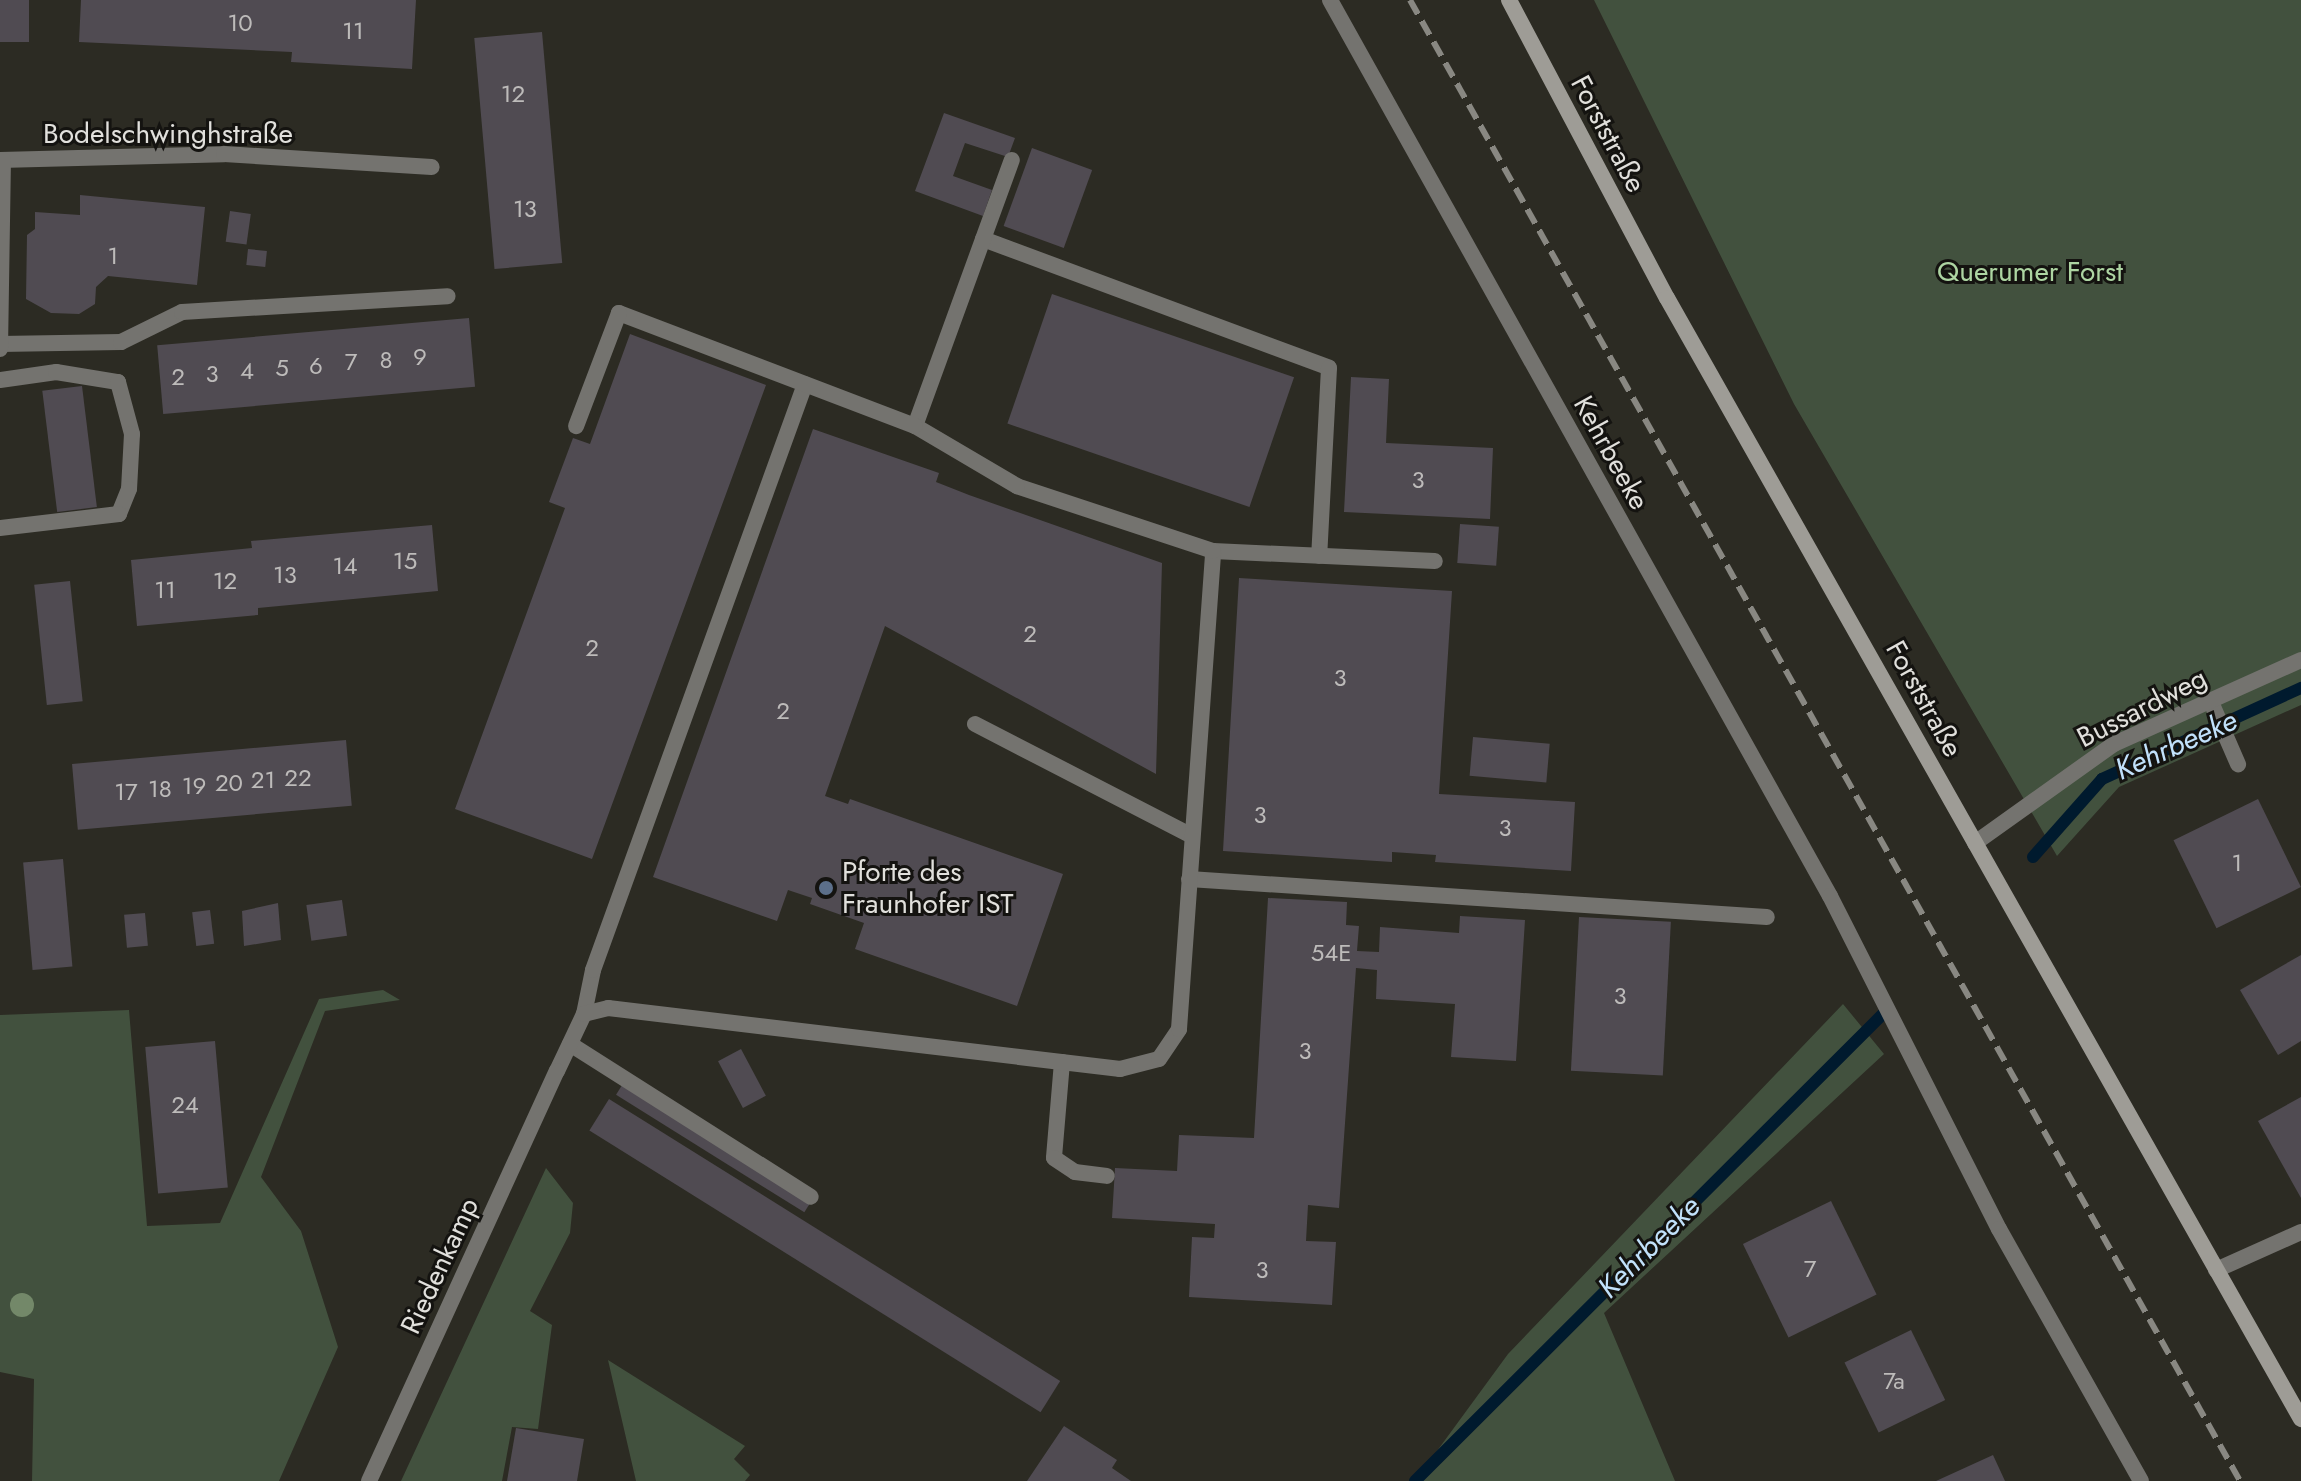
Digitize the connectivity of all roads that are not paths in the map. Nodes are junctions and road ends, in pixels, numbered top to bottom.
1 (1330, 0) edge
2 (1509, 0) edge
3 (2, 160) edge
4 (1012, 160) dead end
5 (432, 167) dead end
6 (983, 239) junction
7 (448, 296) dead end
8 (0, 347) edge
9 (0, 380) edge
10 (805, 384) junction
11 (576, 426) dead end
12 (915, 426) junction
13 (0, 528) edge
14 (1213, 551) junction
15 (1319, 556) junction
16 (1435, 561) dead end
17 (2301, 660) edge
18 (2211, 702) junction
19 (975, 724) dead end
20 (2238, 764) dead end
21 (1192, 836) junction
22 (1975, 843) junction
23 (1189, 879) junction
24 (1767, 917) dead end
25 (584, 1014) junction
26 (570, 1044) junction
27 (1062, 1062) junction
28 (1107, 1176) dead end
29 (811, 1197) dead end
30 (2301, 1232) edge
31 (2216, 1270) junction
32 (2301, 1419) edge
33 (369, 1481) edge
34 (2141, 1481) edge

1 - 34 street, Kehrbeeke
2 - 22 main road, Forststraße
3 - 5 street, Bodelschwinghstraße
3 - 8 street
4 - 6 street
6 - 12 street
6 - 15 street
7 - 8 street
9 - 13 street
10 - 11 street
10 - 12 street
10 - 25 street, Riedenkamp
12 - 14 street
14 - 15 street
14 - 21 street
15 - 16 street
17 - 18 street, Bussardweg
18 - 20 street
18 - 22 street, Bussardweg
19 - 21 street
21 - 23 street
22 - 31 main road, Forststraße
23 - 24 street
23 - 27 street
25 - 26 street, Riedenkamp
25 - 27 street
26 - 29 street
26 - 33 street, Riedenkamp
27 - 28 street
30 - 31 street
31 - 32 main road, Forststraße

